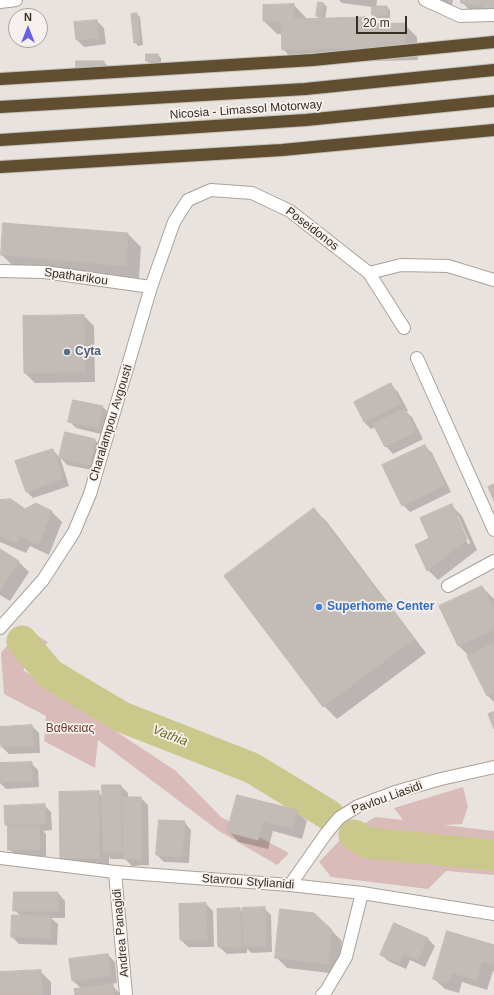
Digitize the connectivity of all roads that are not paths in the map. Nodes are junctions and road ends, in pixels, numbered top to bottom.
1 (16, 0) edge
2 (425, 0) edge
3 (0, 2) edge
4 (494, 15) edge
5 (494, 42) edge
6 (494, 70) edge
7 (0, 79) edge
8 (494, 101) edge
9 (0, 107) edge
10 (494, 130) edge
11 (0, 140) edge
12 (0, 167) edge
13 (188, 200) joint
14 (0, 271) edge
15 (368, 273) junction
16 (493, 277) edge
17 (151, 287) junction
18 (404, 328) dead end
19 (417, 358) dead end
20 (494, 530) edge
21 (494, 561) edge
22 (448, 586) dead end
23 (0, 628) edge
24 (494, 767) edge
25 (0, 858) edge
26 (115, 872) junction
27 (290, 884) junction
28 (362, 893) junction
29 (494, 914) edge
30 (126, 995) edge
31 (322, 995) edge

1 - 3 street
2 - 4 street
5 - 7 highway
6 - 9 highway, Nicosia - Limassol Motorway
8 - 11 highway, Nicosia - Limassol Motorway
10 - 12 highway
13 - 15 street, Poseidonos
13 - 17 street, Charalampou Avgousti
14 - 17 street, Spatharikou
15 - 16 street
15 - 18 street, Poseidonos
17 - 23 street, Charalampou Avgousti
19 - 20 street
21 - 22 street
24 - 27 street, Pavlou Liasidi
25 - 26 street, Stavrou Stylianidi
26 - 27 street, Stavrou Stylianidi
26 - 30 street, Andrea Panagidi
27 - 28 street, Stavrou Stylianidi
28 - 29 street, Stavrou Stylianidi
28 - 31 street

